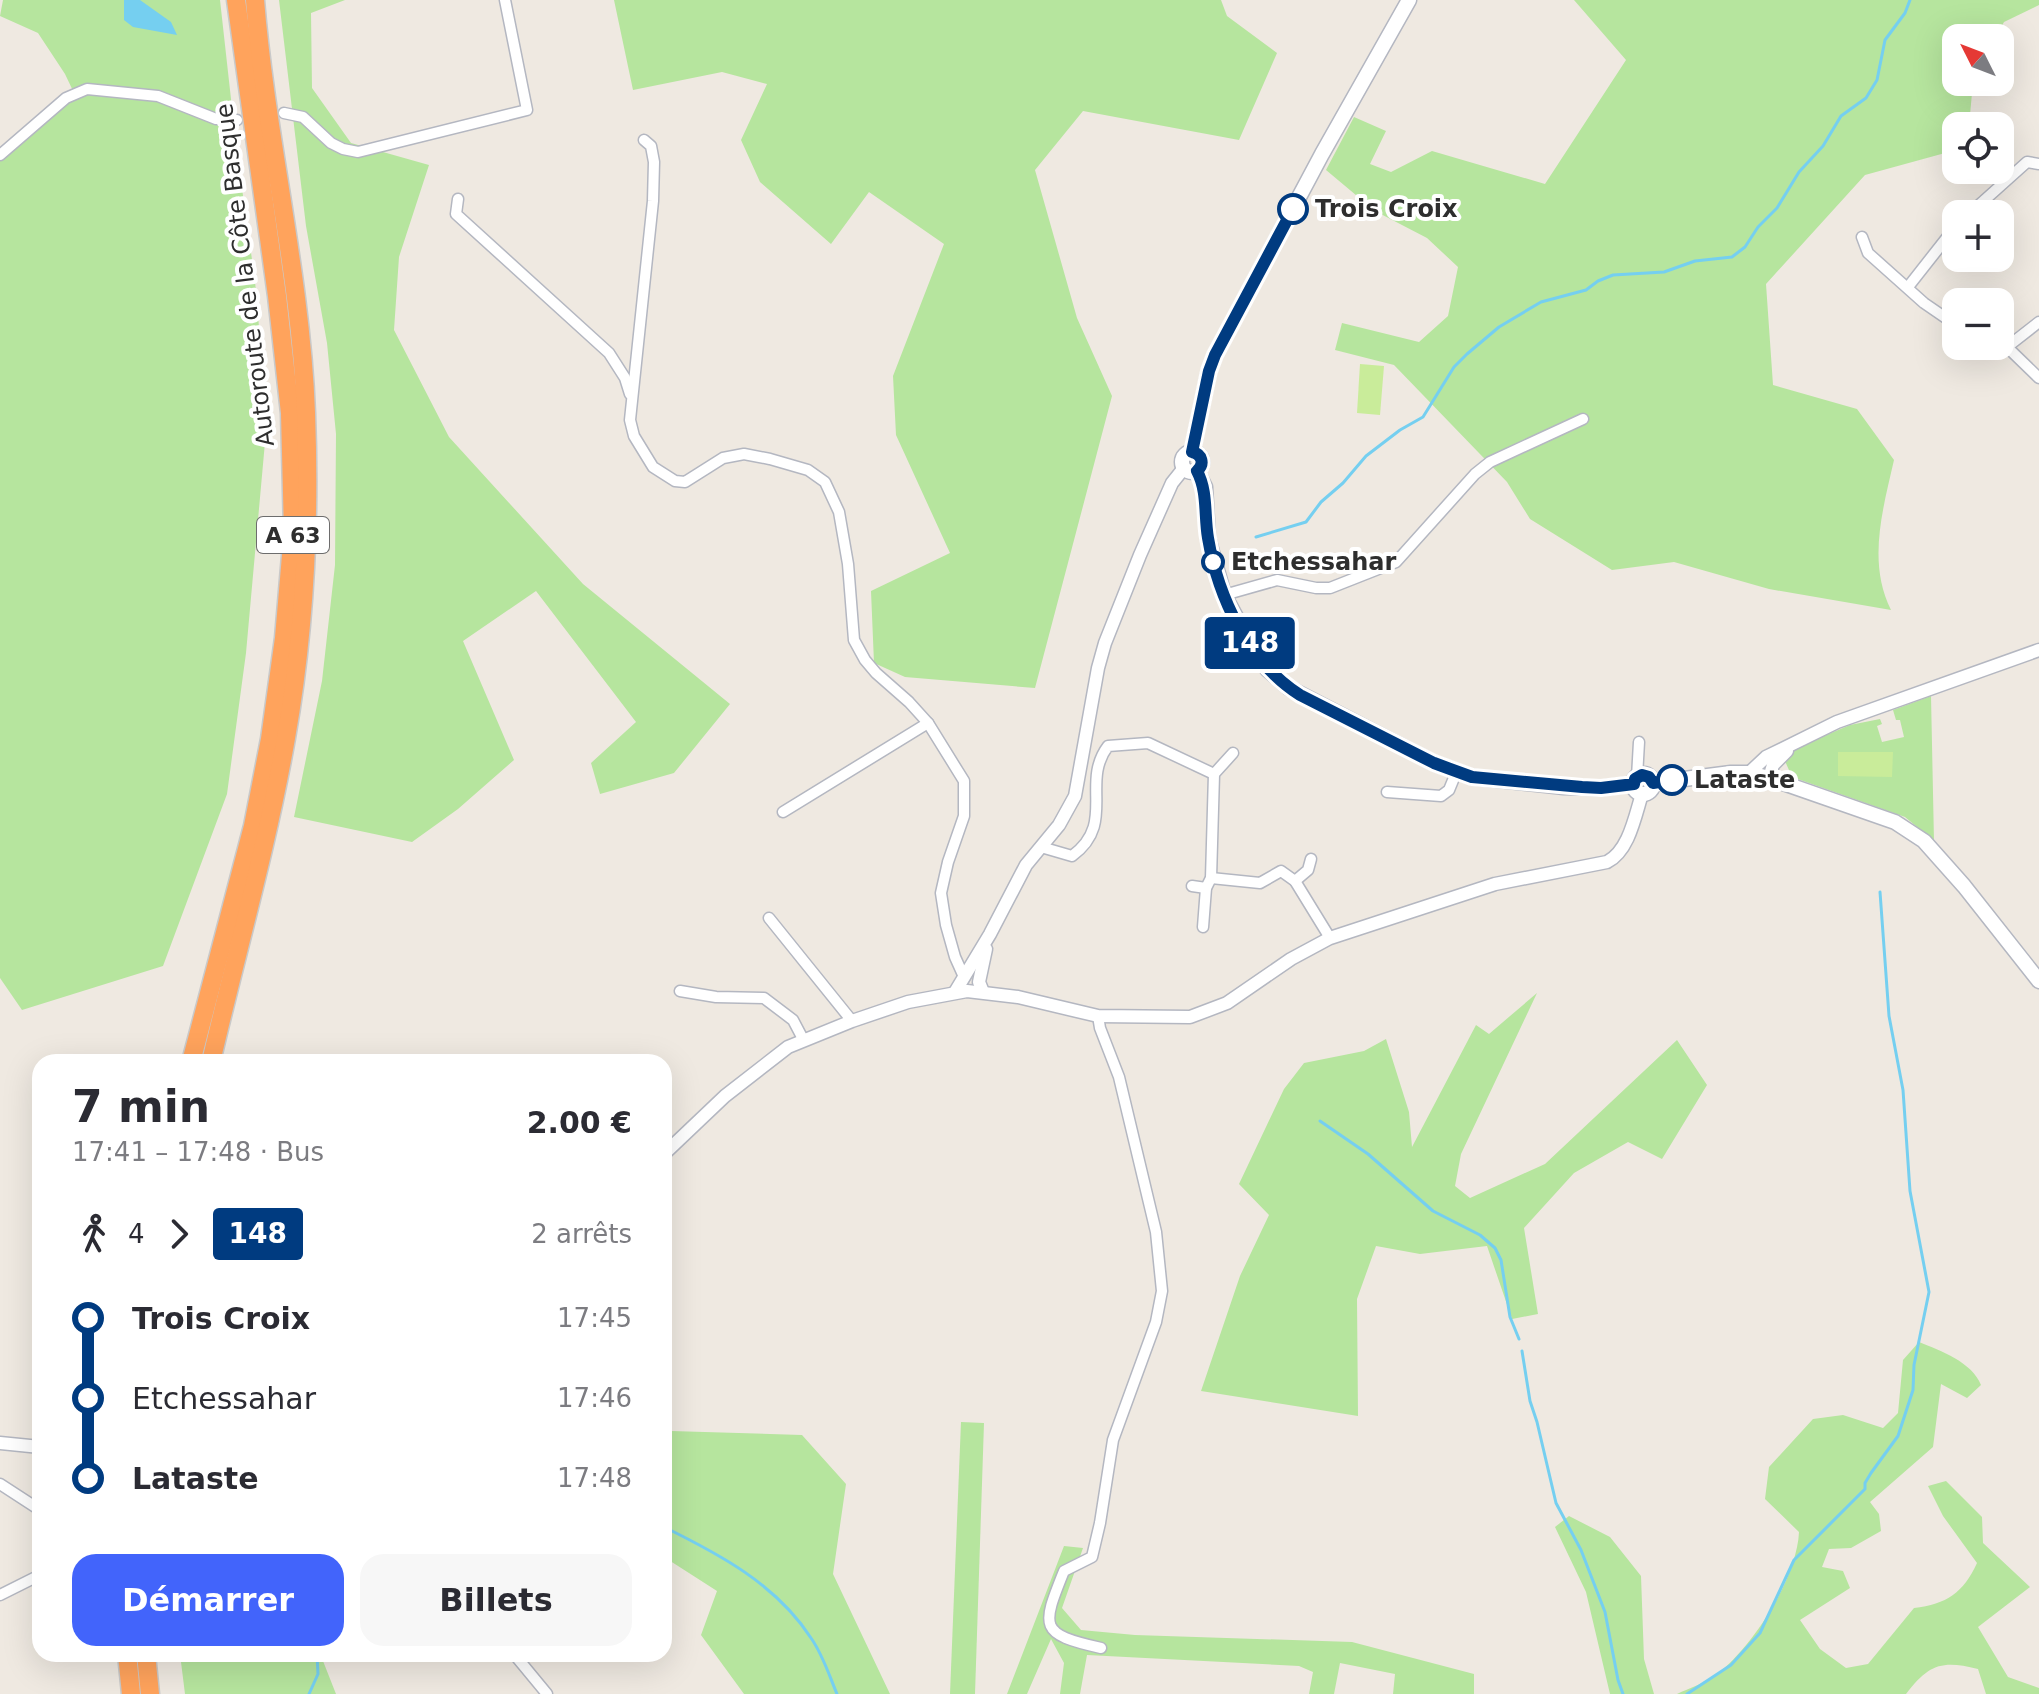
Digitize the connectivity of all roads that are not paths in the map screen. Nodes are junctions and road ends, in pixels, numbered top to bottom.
1 (236, 0) edge
2 (255, 0) edge
3 (505, 0) edge
4 (1406, 6) edge
5 (284, 113) dead end
6 (237, 120) dead end
7 (644, 140) dead end
8 (0, 155) edge
9 (2039, 164) edge
10 (458, 199) dead end
11 (1985, 200) edge
12 (1862, 237) dead end
13 (1942, 244) edge
14 (1908, 287) junction
15 (1942, 315) edge
16 (2039, 322) edge
17 (2014, 338) edge
18 (2014, 354) edge
19 (2039, 378) edge
20 (632, 400) junction
21 (1583, 419) dead end
22 (1191, 470) junction
23 (1224, 595) junction
24 (2039, 650) edge
25 (928, 723) junction
26 (1639, 742) dead end
27 (1794, 744) junction
28 (1233, 753) dead end
29 (1456, 773) junction
30 (1749, 773) junction
31 (1214, 774) junction
32 (1769, 778) junction
33 (1638, 785) junction
34 (1387, 792) dead end
35 (783, 812) dead end
36 (1041, 847) junction
37 (1311, 859) dead end
38 (1295, 881) junction
39 (1208, 883) junction
40 (1192, 886) dead end
41 (769, 918) dead end
42 (1203, 927) dead end
43 (1330, 938) junction
44 (972, 972) junction
45 (2039, 981) edge
46 (680, 991) dead end
47 (955, 992) junction
48 (983, 992) junction
49 (1098, 1016) junction
50 (852, 1021) junction
51 (803, 1039) junction
52 (193, 1054) edge
53 (213, 1054) edge
54 (672, 1147) edge
55 (0, 1443) edge
56 (32, 1446) edge
57 (0, 1484) edge
58 (32, 1505) edge
59 (32, 1579) edge
60 (0, 1595) edge
61 (1101, 1648) dead end
62 (128, 1662) edge
63 (147, 1662) edge
64 (521, 1662) edge
65 (131, 1694) edge
66 (150, 1694) edge
67 (547, 1694) edge

1 - 52 highway, Autoroute de la Côte Basque / A 63
2 - 53 highway, Autoroute de la Côte Basque / A 63
3 - 5 street
4 - 22 main road
6 - 8 street
7 - 20 street
9 - 11 street
10 - 20 street
12 - 14 street
13 - 14 street
14 - 15 street
16 - 17 street
18 - 19 street
20 - 25 street
21 - 23 street
22 - 23 main road
22 - 36 street
23 - 29 main road
24 - 27 street
25 - 35 street
25 - 44 street
26 - 33 street
27 - 30 street
27 - 32 street
28 - 31 street
29 - 33 main road
29 - 34 street
30 - 32 main road
30 - 33 main road
31 - 36 street
31 - 39 street
32 - 45 main road
33 - 43 street
36 - 44 street
37 - 38 street
38 - 39 street
38 - 43 street
39 - 40 street
39 - 42 street
41 - 50 street
43 - 49 street
44 - 47 street
44 - 48 street
46 - 51 street
47 - 48 street
47 - 50 street
48 - 49 street
49 - 61 street
50 - 51 street
51 - 54 street
55 - 56 street
57 - 58 street
59 - 60 street
62 - 65 highway
63 - 66 highway
64 - 67 street

